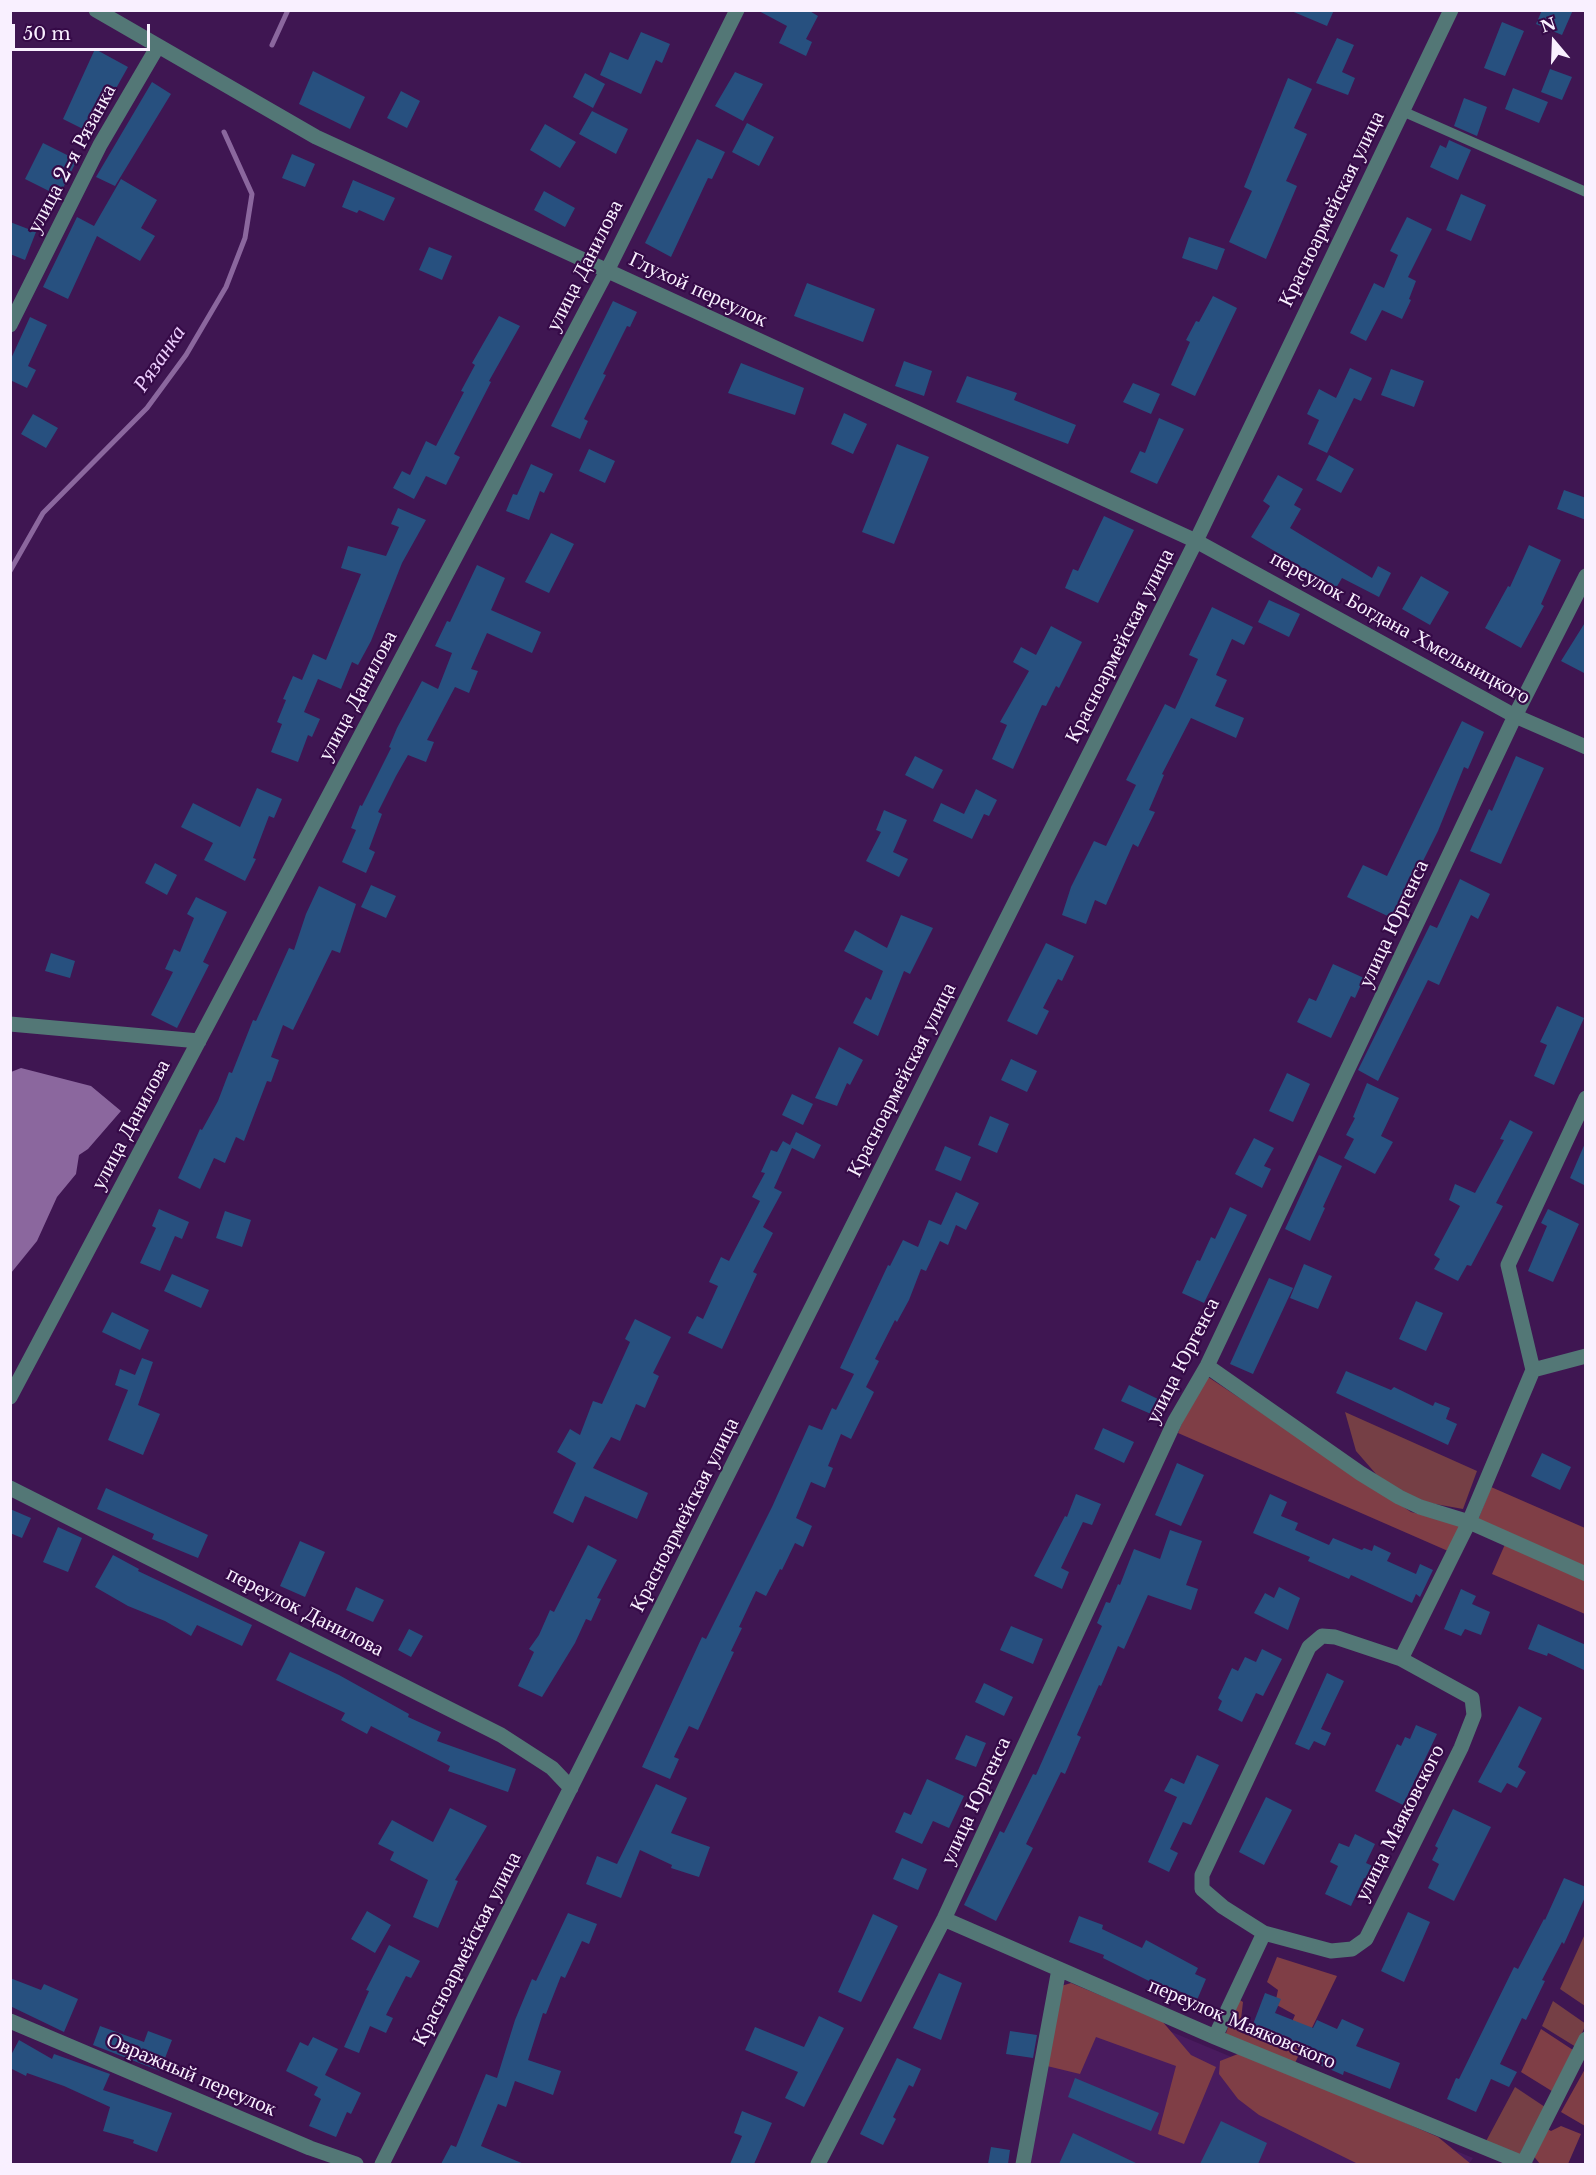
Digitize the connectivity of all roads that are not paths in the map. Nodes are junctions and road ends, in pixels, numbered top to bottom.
1 (96, 10) edge
2 (737, 10) edge
3 (1450, 10) edge
4 (158, 46) junction
5 (1402, 111) junction
6 (1586, 192) edge
7 (607, 271) junction
8 (10, 325) edge
9 (1196, 541) junction
10 (1586, 576) edge
11 (1515, 716) junction
12 (1586, 747) edge
13 (10, 1024) edge
14 (200, 1041) junction
15 (1586, 1098) edge
16 (1586, 1356) edge
17 (1207, 1366) junction
18 (1533, 1370) junction
19 (10, 1397) edge
20 (10, 1488) edge
21 (1469, 1522) junction
22 (1586, 1574) edge
23 (1401, 1659) junction
24 (571, 1788) junction
25 (944, 1919) junction
26 (1264, 1933) junction
27 (1059, 1969) junction
28 (10, 2020) edge
29 (1215, 2037) junction
30 (1586, 2039) edge
31 (356, 2164) edge
32 (382, 2164) edge
33 (818, 2164) edge
34 (1023, 2164) edge
35 (1524, 2164) edge

1 - 4 street, Глухой переулок
2 - 7 street, улица Данилова
3 - 5 street, Красноармейская улица
4 - 7 street, Глухой переулок
4 - 8 street, улица 2-я Рязанка
5 - 6 lane
5 - 9 street, Красноармейская улица
7 - 9 street, Глухой переулок
7 - 14 street, улица Данилова
9 - 11 street, переулок Богдана Хмельницкого
9 - 24 street, Красноармейская улица
10 - 11 street, улица Юргенса
11 - 12 street, переулок Богдана Хмельницкого
11 - 17 street, улица Юргенса
13 - 14 street
14 - 19 street, улица Данилова
15 - 18 street
16 - 18 street
17 - 21 street
17 - 25 street, улица Юргенса
18 - 21 street
20 - 24 street, переулок Данилова
21 - 22 street
21 - 23 street
23 - 26 street, улица Маяковского
23 - 26 street, улица Маяковского
24 - 32 street, Красноармейская улица
25 - 27 street, переулок Маяковского
25 - 33 street, улица Юргенса
26 - 29 street
27 - 29 street, переулок Маяковского
27 - 34 street
28 - 31 street, Овражный переулок
29 - 35 street, переулок Маяковского
30 - 35 street

